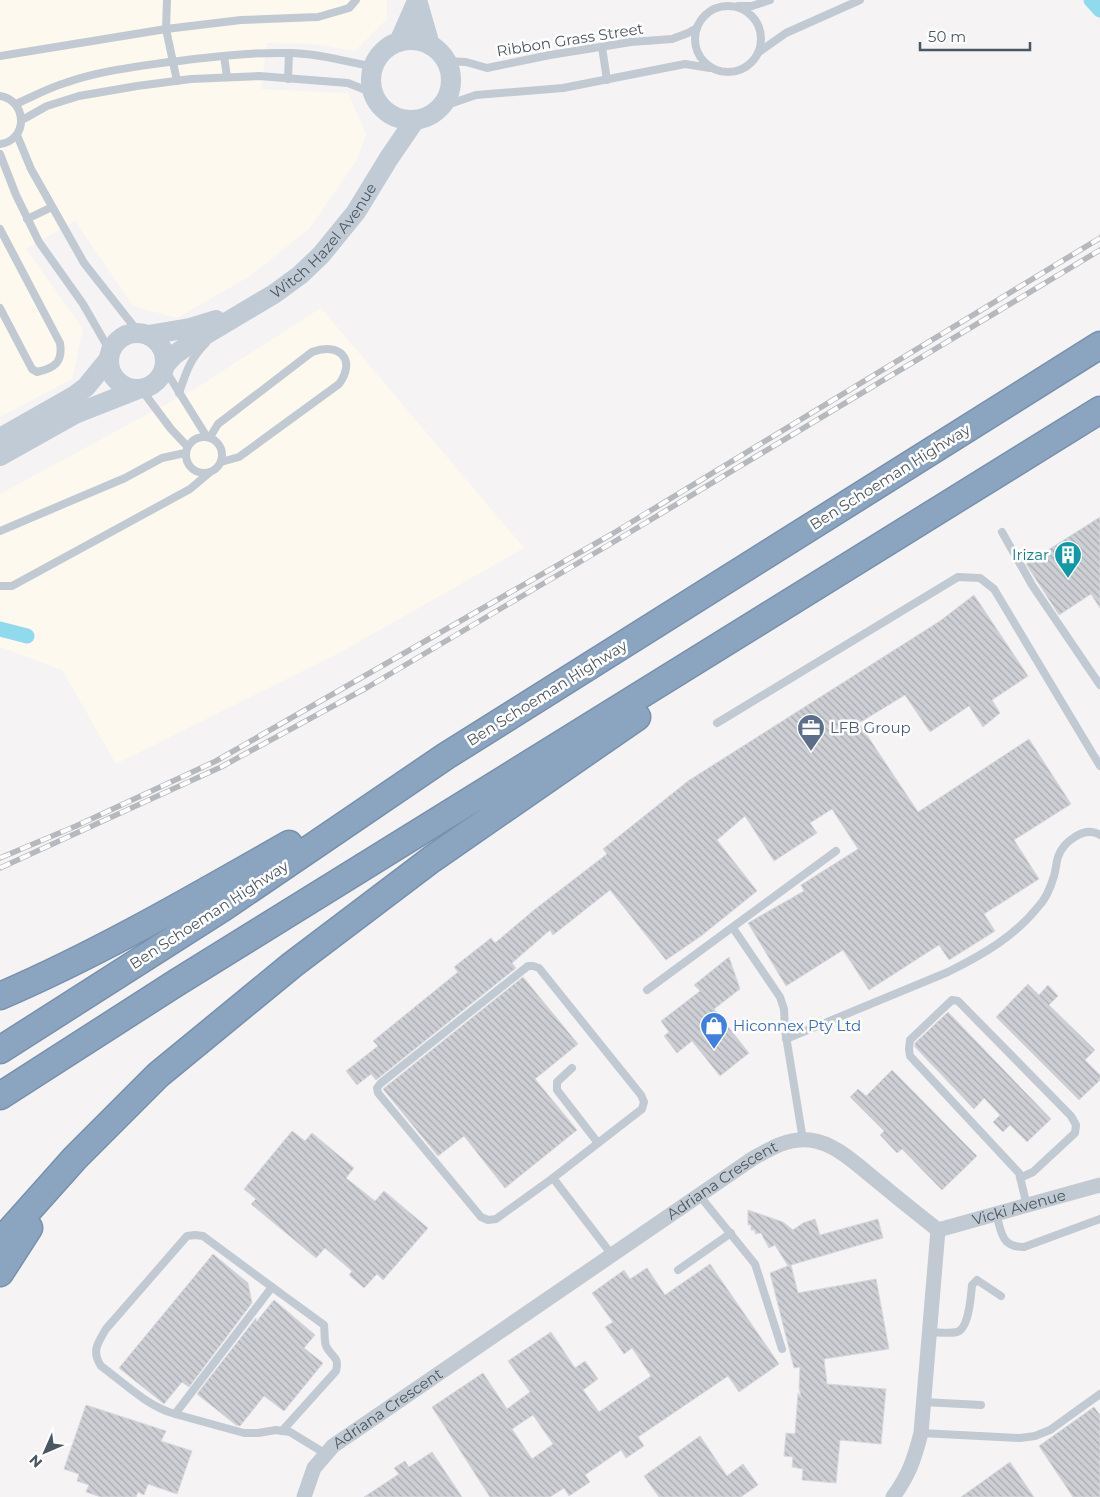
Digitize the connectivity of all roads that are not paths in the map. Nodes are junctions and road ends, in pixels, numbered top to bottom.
1 (166, 0) edge
2 (356, 0) edge
3 (770, 0) edge
4 (860, 0) edge
5 (417, 1) edge
6 (734, 6) junction
7 (697, 28) junction
8 (166, 29) junction
9 (399, 42) junction
10 (430, 45) junction
11 (602, 47) junction
12 (759, 52) junction
13 (289, 53) junction
14 (0, 56) edge
15 (224, 56) junction
16 (446, 61) junction
17 (173, 62) junction
18 (373, 67) junction
19 (710, 68) junction
20 (226, 77) junction
21 (288, 78) junction
22 (607, 80) junction
23 (176, 81) junction
24 (373, 93) junction
25 (0, 96) edge
26 (16, 104) junction
27 (441, 107) junction
28 (390, 114) junction
29 (22, 120) junction
30 (415, 120) junction
31 (17, 134) junction
32 (0, 144) edge
33 (0, 154) edge
34 (389, 158) junction
35 (52, 207) junction
36 (28, 219) junction
37 (0, 229) edge
38 (0, 308) edge
39 (244, 311) junction
40 (224, 324) junction
41 (144, 334) junction
42 (1100, 345) edge
43 (109, 356) junction
44 (165, 366) junction
45 (139, 390) junction
46 (179, 393) junction
47 (1100, 410) edge
48 (208, 437) junction
49 (0, 438) edge
50 (186, 449) junction
51 (0, 456) edge
52 (221, 462) junction
53 (1013, 465) junction
54 (209, 473) junction
55 (0, 531) edge
56 (1002, 532) dead end
57 (0, 586) edge
58 (1100, 685) edge
59 (717, 723) dead end
60 (446, 756) junction
61 (1100, 766) edge
62 (1100, 835) edge
63 (836, 851) dead end
64 (224, 907) junction
65 (733, 928) junction
66 (647, 990) dead end
67 (0, 996) edge
68 (0, 1031) edge
69 (786, 1039) junction
70 (0, 1050) edge
71 (572, 1068) dead end
72 (0, 1096) edge
73 (803, 1140) junction
74 (598, 1144) junction
75 (74, 1158) junction
76 (553, 1178) junction
77 (1020, 1178) junction
78 (1100, 1185) edge
79 (699, 1196) junction
80 (1027, 1206) junction
81 (996, 1214) junction
82 (1100, 1219) edge
83 (938, 1230) junction
84 (731, 1233) junction
85 (0, 1242) edge
86 (612, 1255) junction
87 (678, 1270) dead end
88 (0, 1273) edge
89 (272, 1287) junction
90 (1001, 1296) dead end
91 (929, 1332) junction
92 (782, 1349) dead end
93 (1100, 1394) edge
94 (923, 1402) junction
95 (981, 1406) dead end
96 (175, 1414) junction
97 (282, 1431) junction
98 (921, 1434) junction
99 (326, 1454) junction
100 (304, 1497) edge
101 (893, 1497) edge

1 - 8 lane
2 - 8 lane
3 - 6 lane, Ribbon Grass Street
4 - 12 lane
5 - 9 street
5 - 10 street
6 - 7 lane, Ribbon Grass Street
6 - 12 lane
7 - 11 lane, Ribbon Grass Street
7 - 19 lane
8 - 14 lane
8 - 17 lane
9 - 10 street
9 - 18 street
10 - 16 street
11 - 16 lane, Ribbon Grass Street
11 - 22 lane
12 - 19 lane
13 - 15 lane
13 - 18 lane
13 - 21 lane
15 - 17 lane
15 - 20 lane
16 - 27 street
17 - 23 lane
17 - 26 lane
18 - 24 street
19 - 22 lane
20 - 21 lane
20 - 23 lane
21 - 24 lane
22 - 27 lane
23 - 29 lane
24 - 28 street
25 - 26 lane
26 - 29 lane
27 - 30 street
28 - 30 street
28 - 34 street
29 - 31 lane
30 - 34 street, Witch Hazel Avenue
31 - 32 lane
31 - 35 lane
33 - 36 lane
34 - 39 street, Witch Hazel Avenue
35 - 36 lane
35 - 41 lane
36 - 43 lane
37 - 38 lane
39 - 40 street, Witch Hazel Avenue
39 - 41 street, Witch Hazel Avenue
40 - 44 street, Witch Hazel Avenue
40 - 46 lane
41 - 43 street
41 - 44 street
42 - 60 highway, Ben Schoeman Highway
43 - 45 street
43 - 49 street
44 - 45 street
44 - 46 lane
45 - 50 lane
45 - 51 street
46 - 48 lane
47 - 53 highway
48 - 50 lane
48 - 52 lane
48 - 52 lane
50 - 54 lane
50 - 55 lane
52 - 54 lane
53 - 72 highway
53 - 75 highway
54 - 57 lane
56 - 58 lane
59 - 61 lane
60 - 64 highway, Ben Schoeman Highway
60 - 67 highway
62 - 69 lane
63 - 65 lane
64 - 68 highway
64 - 70 highway, Ben Schoeman Highway
65 - 66 lane
65 - 69 lane
69 - 73 lane
71 - 74 lane
73 - 79 street, Adriana Crescent
73 - 83 street, Adriana Crescent
74 - 76 lane
74 - 76 lane
75 - 85 highway
75 - 88 highway
76 - 86 lane
77 - 77 lane
77 - 80 lane
78 - 80 street, Vicki Avenue
79 - 84 lane
79 - 86 street, Adriana Crescent
80 - 81 street, Vicki Avenue
81 - 82 lane
81 - 83 street, Vicki Avenue
83 - 91 street
84 - 87 lane
84 - 92 lane
86 - 99 street, Adriana Crescent
89 - 96 lane
89 - 96 lane
89 - 97 lane
90 - 91 lane
91 - 94 street
93 - 98 lane
94 - 95 lane
94 - 98 street
96 - 97 lane
97 - 99 lane
98 - 101 street
99 - 100 street, Adriana Crescent

